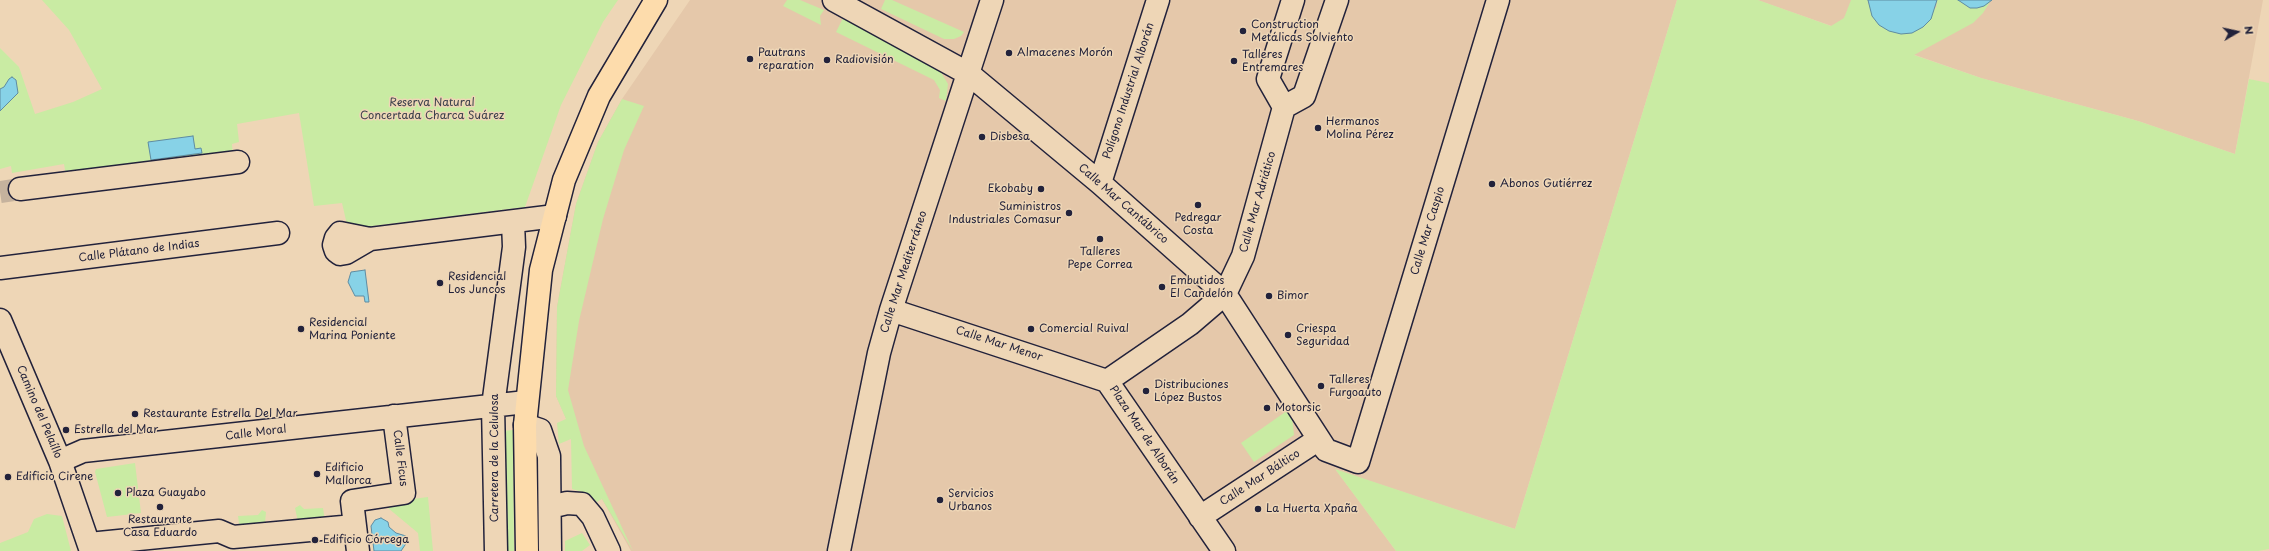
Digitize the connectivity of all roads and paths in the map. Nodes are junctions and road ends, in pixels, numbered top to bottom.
1 (834, 0) edge
2 (992, 0) edge
3 (1158, 0) edge
4 (1294, 0) edge
5 (1337, 0) edge
6 (1498, 0) edge
7 (657, 3) edge
8 (969, 74) junction
9 (1284, 107) junction
10 (238, 162) dead end
11 (1100, 183) junction
12 (7, 191) tunnel mouth
13 (555, 216) junction
14 (513, 222) junction
15 (278, 233) dead end
16 (370, 239) dead end
17 (0, 268) edge
18 (1225, 294) junction
19 (891, 310) junction
20 (0, 320) edge
21 (1107, 381) junction
22 (526, 402) junction
23 (492, 406) junction
24 (394, 416) junction
25 (525, 425) junction
26 (1319, 439) junction
27 (60, 461) junction
28 (1358, 462) joint
29 (550, 507) junction
30 (1200, 517) junction
31 (354, 526) junction
32 (90, 547) edge
33 (358, 551) edge
34 (496, 551) edge
35 (526, 551) edge
36 (550, 551) edge
37 (609, 551) edge
38 (839, 551) edge
39 (1224, 551) edge

1 - 8 street, Calle Mar Cantábrico
2 - 8 street, Calle Mar Mediterráneo
3 - 11 street, Polígono Industrial Alborán
4 - 9 street
5 - 9 street
6 - 28 street, Calle Mar Caspio
7 - 13 highway
8 - 11 street, Calle Mar Cantábrico
8 - 19 street, Calle Mar Mediterráneo
9 - 18 street, Calle Mar Adriático
10 - 12 street
11 - 18 street, Calle Mar Cantábrico
13 - 14 street
13 - 22 highway
14 - 16 street
14 - 23 street, Carretera de la Celulosa
15 - 17 street, Calle Plátano de Indias
18 - 21 street, Plaza Mar de Alborán
18 - 26 street, Calle Mar Cantábrico
19 - 21 street, Calle Mar Menor
19 - 38 street, Calle Mar Mediterráneo
20 - 27 street, Camino del Pelaíllo
21 - 30 street, Plaza Mar de Alborán
22 - 23 street, Calle Moral
22 - 25 highway
23 - 24 street, Calle Moral
23 - 34 street, Carretera de la Celulosa
24 - 27 street, Calle Moral
24 - 31 street, Calle Ficus
25 - 29 street
25 - 35 highway
26 - 28 street, Calle Mar Cantábrico
26 - 30 street, Calle Mar Báltico
27 - 32 street, Camino del Pelaíllo
29 - 36 street
29 - 37 street
30 - 39 street, Plaza Mar de Alborán
31 - 32 street
31 - 33 street, Calle Ficus

